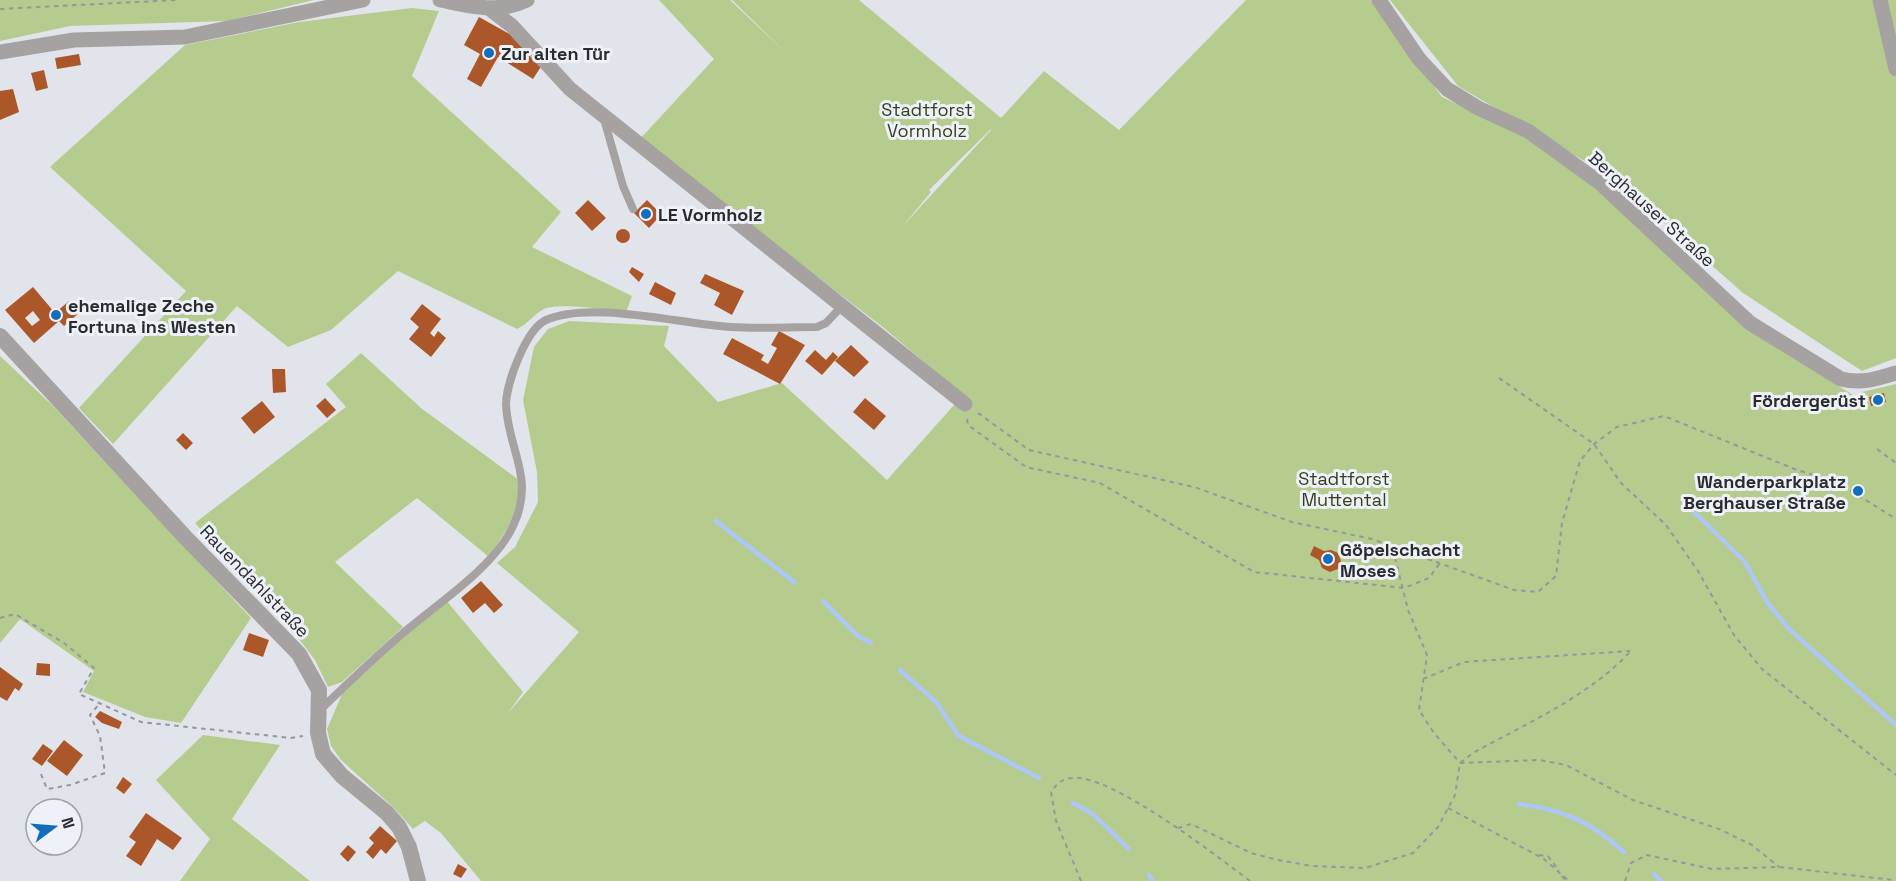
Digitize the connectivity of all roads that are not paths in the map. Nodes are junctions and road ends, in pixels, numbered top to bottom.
1 (363, 0) edge
2 (441, 0) edge
3 (527, 0) edge
4 (1379, 0) edge
5 (1880, 0) edge
6 (490, 9) junction
7 (0, 52) edge
8 (1896, 69) edge
9 (603, 115) junction
10 (633, 208) dead end
11 (843, 305) junction
12 (0, 336) edge
13 (1896, 373) edge
14 (965, 404) road end
15 (320, 710) junction
16 (418, 881) edge

1 - 7 street
2 - 6 street
3 - 6 street
4 - 13 street, Berghauser Straße
5 - 8 street
6 - 9 street
9 - 10 lane
9 - 11 street
11 - 14 street
11 - 15 lane
12 - 15 street, Rauendahlstraße
15 - 16 street, Rauendahlstraße

